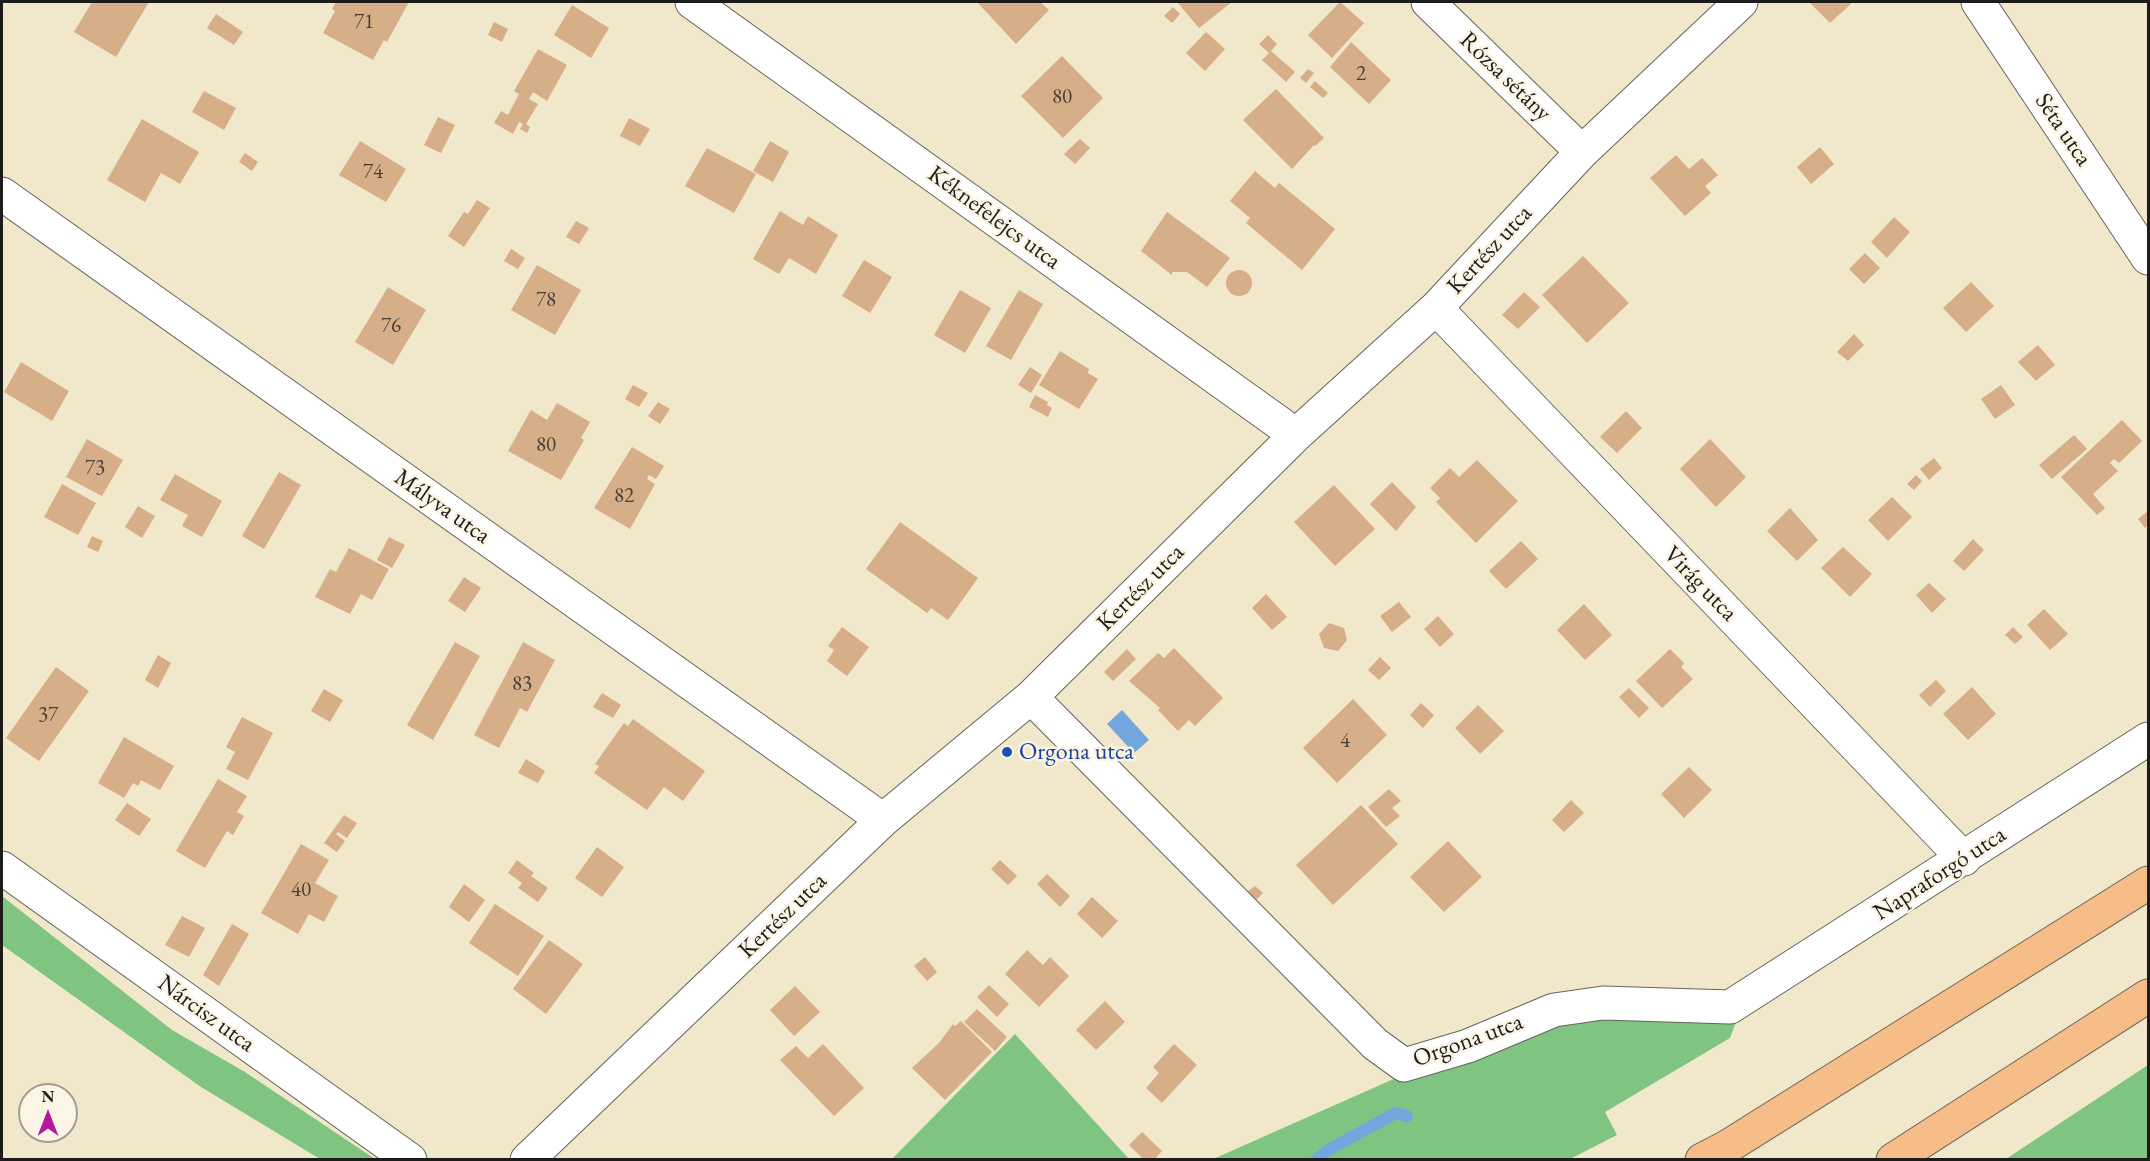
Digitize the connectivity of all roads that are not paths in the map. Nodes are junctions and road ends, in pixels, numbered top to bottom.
1 (693, 2) edge
2 (1428, 2) edge
3 (1741, 2) edge
4 (1978, 2) edge
5 (1582, 152) junction
6 (2, 194) edge
7 (2148, 258) edge
8 (1436, 308) junction
9 (1296, 435) junction
10 (1031, 697) junction
11 (2148, 739) edge
12 (883, 820) junction
13 (1965, 859) junction
14 (2, 868) edge
15 (2148, 883) edge
16 (2148, 996) edge
17 (1730, 1007) joint
18 (410, 1160) edge
19 (526, 1160) edge
20 (1702, 1160) edge
21 (1893, 1160) edge

1 - 9 street, Kéknefelejcs utca
2 - 5 street, Rózsa sétány
3 - 5 street, Kertész utca
4 - 7 street, Séta utca
5 - 8 street, Kertész utca
6 - 12 street, Mályva utca
8 - 9 street, Kertész utca
8 - 13 street, Virág utca
9 - 10 street, Kertész utca
10 - 12 street, Kertész utca
10 - 17 street, Orgona utca
11 - 13 street, Napraforgó utca
12 - 19 street, Kertész utca
13 - 17 street, Napraforgó utca
14 - 18 street, Nárcisz utca
15 - 20 highway
16 - 21 highway

